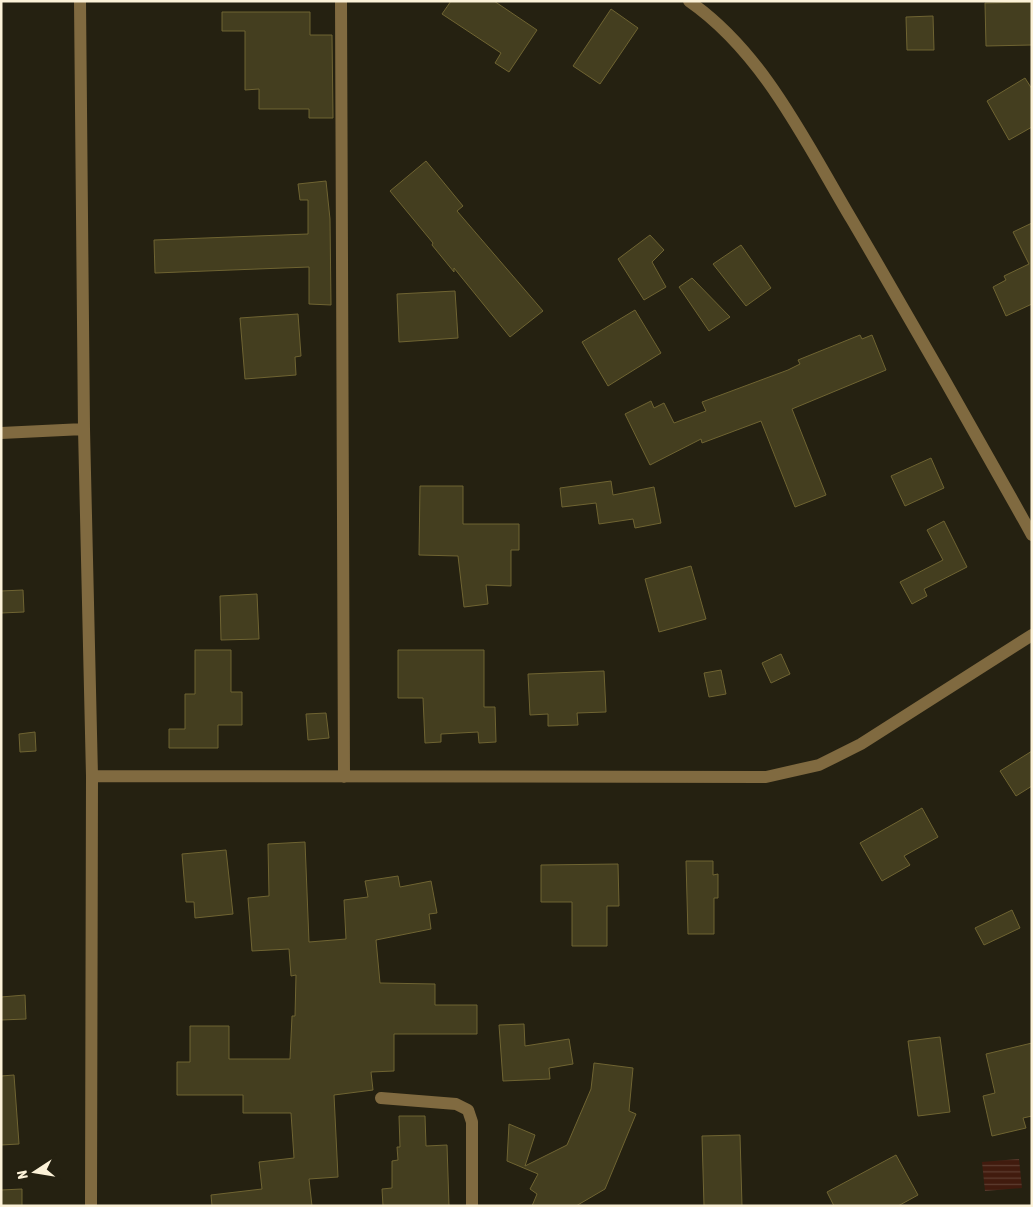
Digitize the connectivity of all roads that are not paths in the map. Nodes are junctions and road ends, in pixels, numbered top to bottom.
1 (80, 1) edge
2 (341, 1) edge
3 (688, 1) edge
4 (84, 430) junction
5 (1, 433) edge
6 (1032, 535) edge
7 (1032, 635) edge
8 (92, 776) junction
9 (344, 777) junction
10 (381, 1098) dead end
11 (91, 1206) edge
12 (472, 1206) edge

1 - 4 street
2 - 9 street
3 - 6 street
4 - 5 street
4 - 8 street
7 - 9 street
8 - 9 street
8 - 11 street
10 - 12 street

